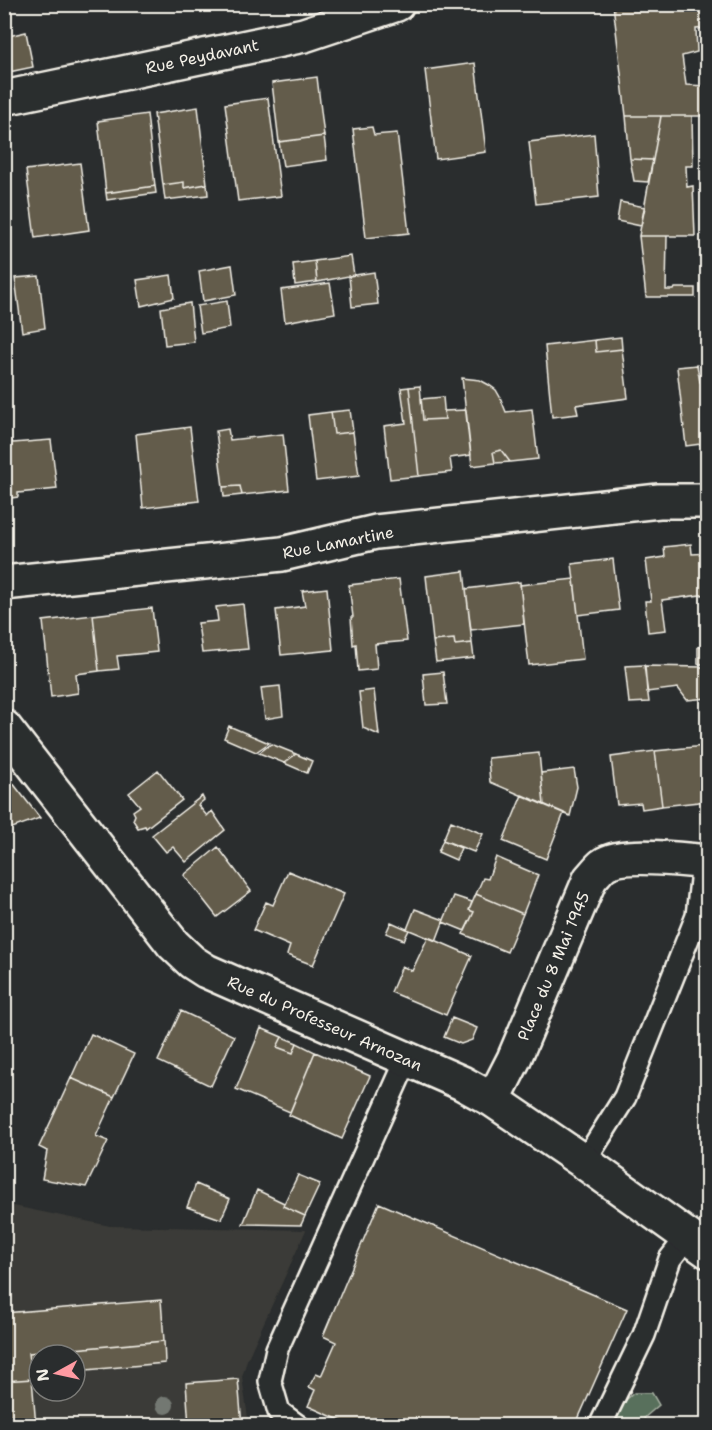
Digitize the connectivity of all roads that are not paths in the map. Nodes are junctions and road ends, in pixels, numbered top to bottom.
1 (398, 4) edge
2 (4, 98) edge
3 (708, 501) edge
4 (4, 583) edge
5 (4, 727) edge
6 (705, 862) edge
7 (407, 1059) junction
8 (493, 1100) junction
9 (584, 1162) junction
10 (701, 1243) edge
11 (298, 1425) edge
12 (600, 1425) edge

1 - 2 street, Rue Peydavant
3 - 4 street, Rue Lamartine
5 - 7 street, Rue du Professeur Arnozan
6 - 8 street, Place du 8 Mai 1945
6 - 9 lane
7 - 8 street, Rue du Professeur Arnozan
7 - 11 lane
8 - 9 street, Rue du Professeur Arnozan
9 - 10 street, Rue du Professeur Arnozan
10 - 12 lane

